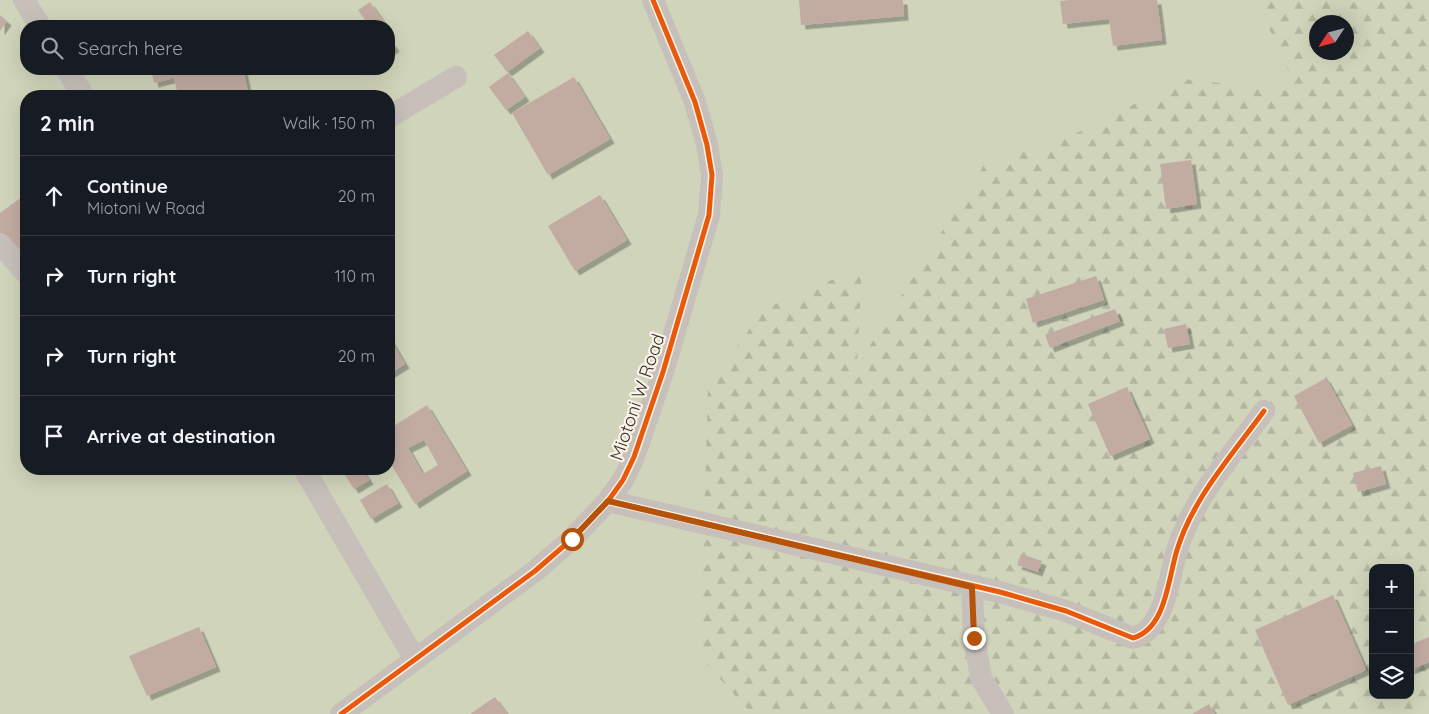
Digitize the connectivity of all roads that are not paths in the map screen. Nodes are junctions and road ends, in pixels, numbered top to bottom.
1 (24, 0) edge
2 (653, 0) edge
3 (36, 20) edge
4 (70, 75) edge
5 (456, 77) dead end
6 (80, 90) edge
7 (395, 113) edge
8 (0, 244) edge
9 (20, 266) edge
10 (1264, 411) dead end
11 (307, 475) edge
12 (608, 501) junction
13 (972, 587) junction
14 (414, 658) junction
15 (341, 714) edge
16 (1003, 714) edge

1 - 3 street
2 - 12 street, Miotoni W Road
4 - 6 street
5 - 7 street
8 - 9 street
10 - 13 street
11 - 14 street
12 - 13 street
12 - 14 street, Miotoni W Road
13 - 16 street
14 - 15 street, Miotoni W Road

